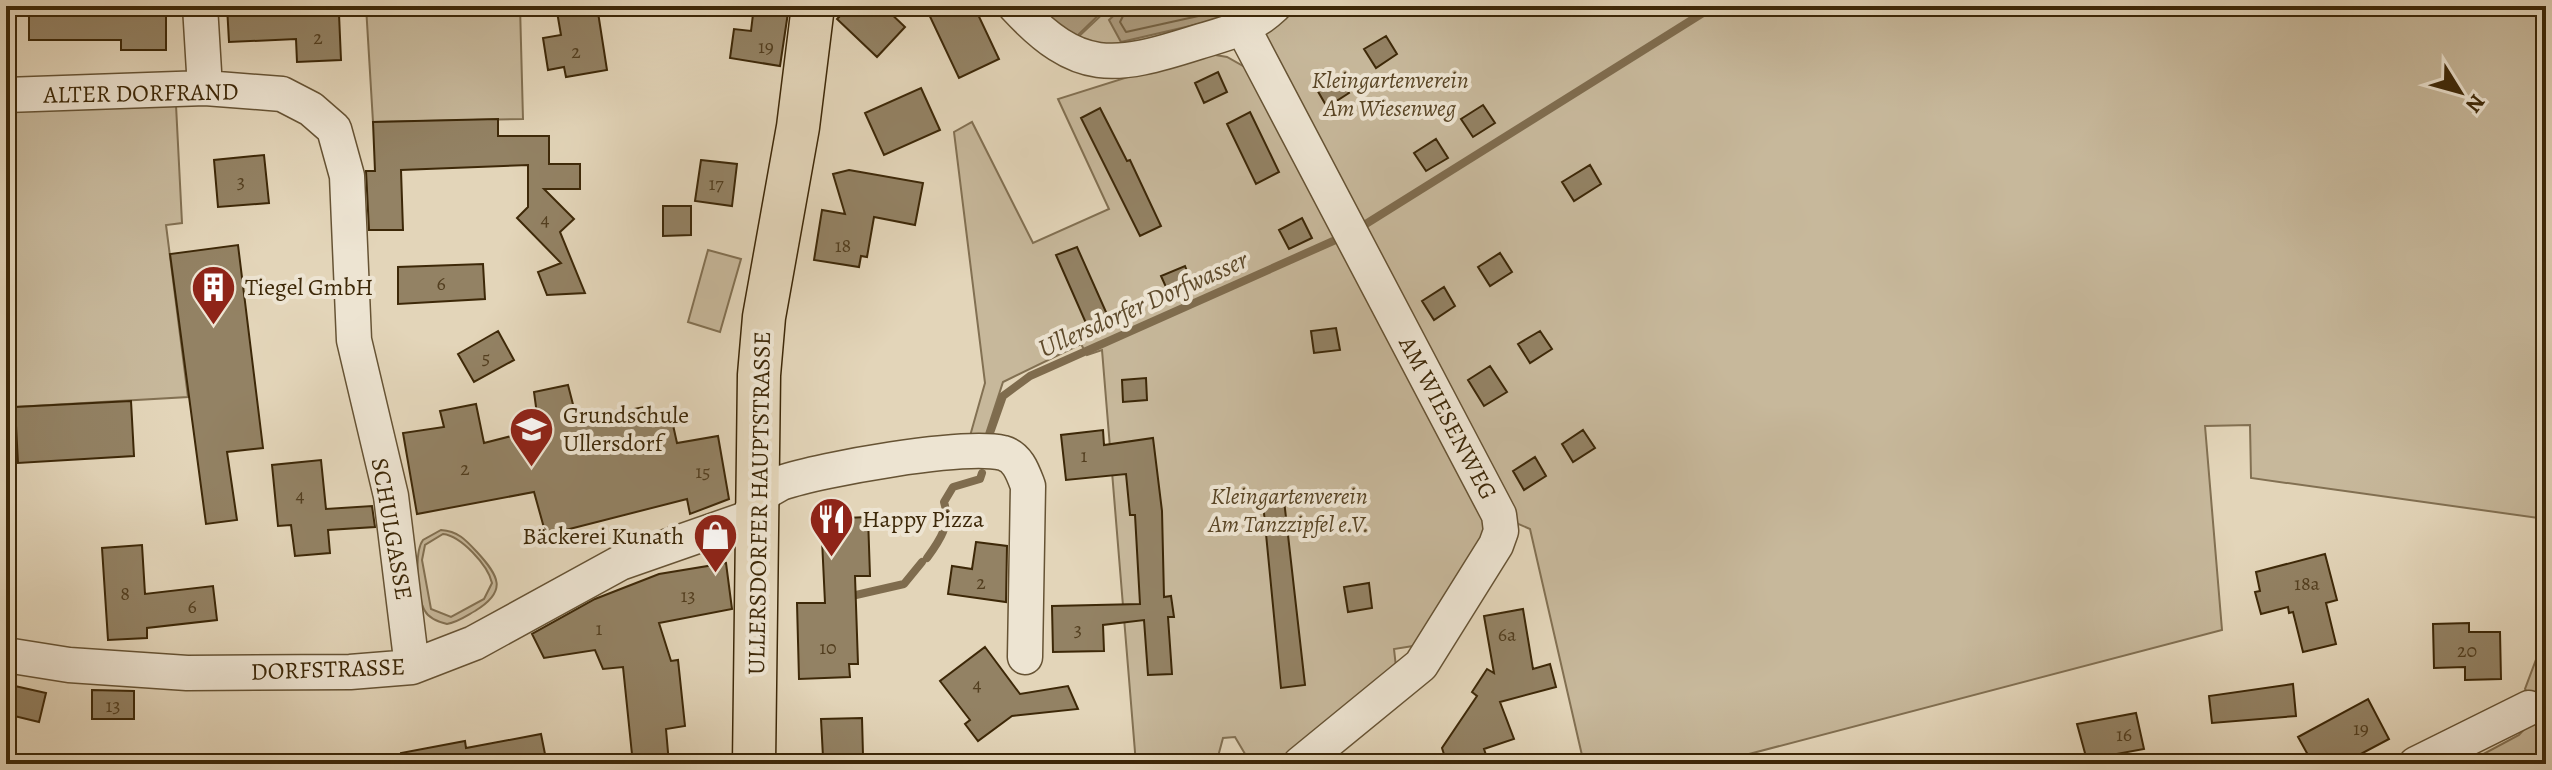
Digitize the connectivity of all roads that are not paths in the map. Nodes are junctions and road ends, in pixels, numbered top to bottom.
1 (200, 6) edge
2 (813, 6) edge
3 (1015, 6) edge
4 (1274, 6) edge
5 (1244, 30) junction
6 (205, 88) junction
7 (6, 95) edge
8 (364, 392) joint
9 (757, 507) junction
10 (6, 655) edge
11 (1025, 657) dead end
12 (412, 667) junction
13 (2529, 708) dead end
14 (754, 764) edge
15 (1300, 764) edge
16 (2416, 764) edge

1 - 6 street
2 - 9 main road, ULLERSDORFER HAUPTSTRASSE
3 - 5 street
4 - 5 street
5 - 15 street, AM WIESENWEG
6 - 7 street, ALTER DORFRAND
6 - 8 street, ALTER DORFRAND
8 - 12 street, SCHULGASSE
9 - 11 street, DORFSTRASSE
9 - 12 street, DORFSTRASSE
9 - 14 main road, ULLERSDORFER HAUPTSTRASSE
10 - 12 street, DORFSTRASSE
13 - 16 street

